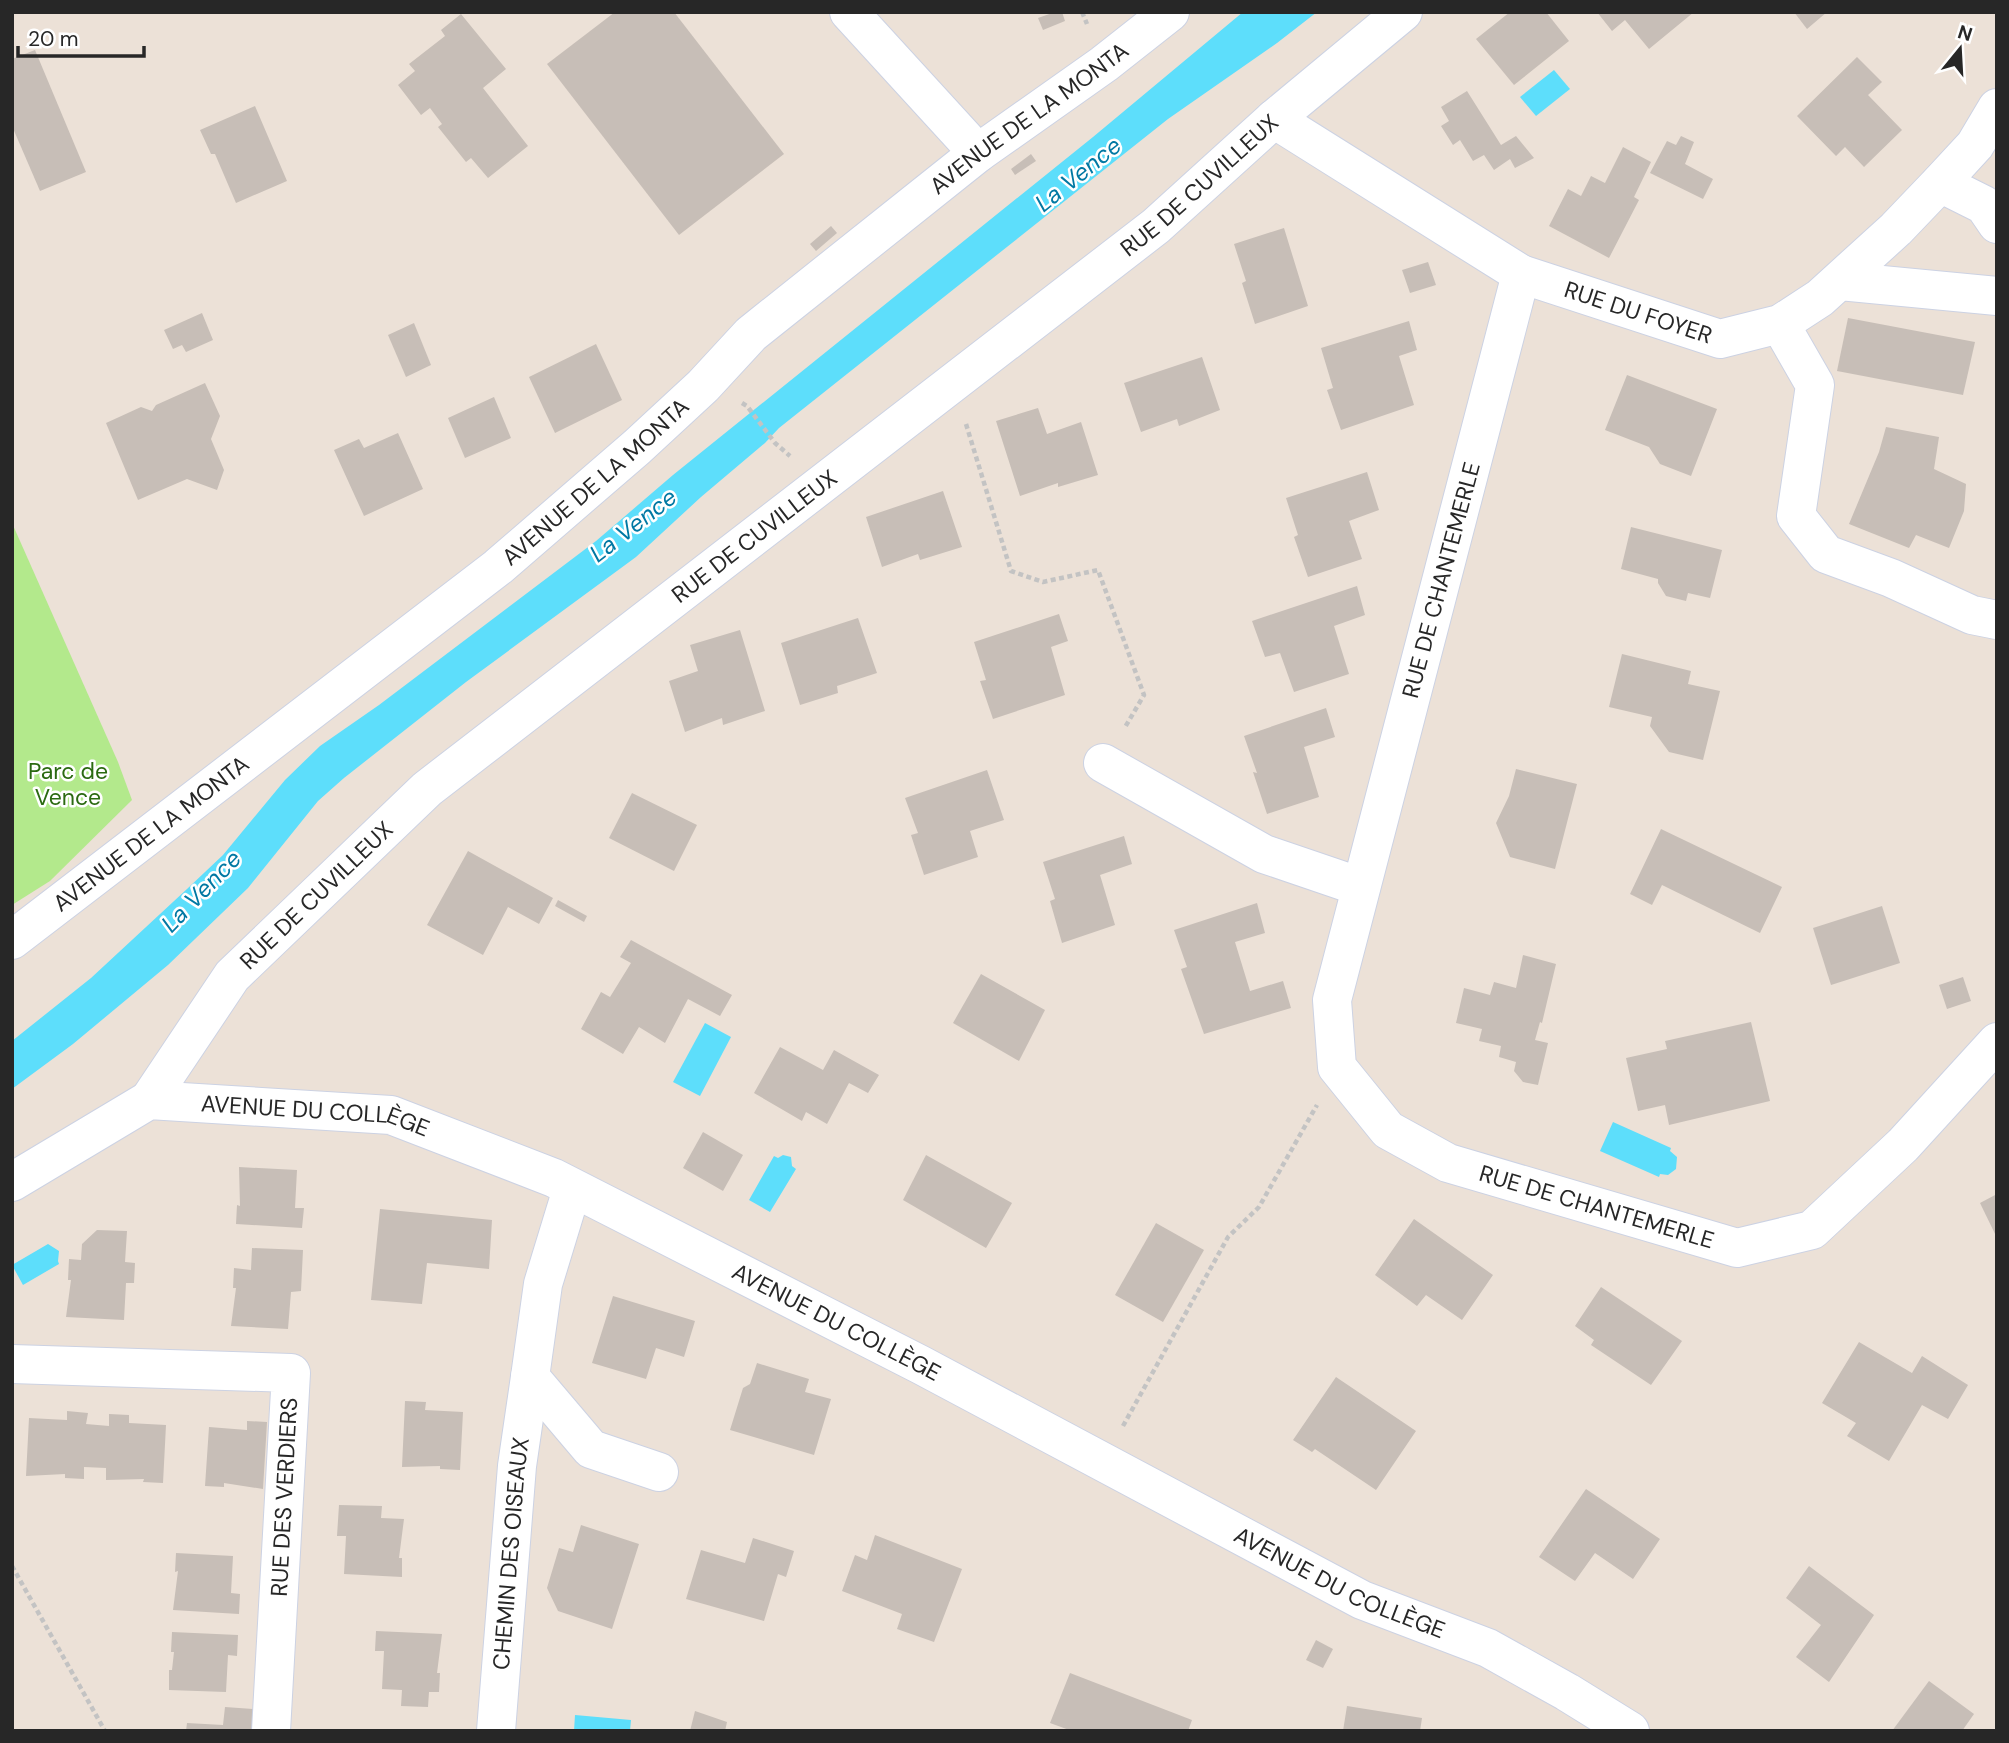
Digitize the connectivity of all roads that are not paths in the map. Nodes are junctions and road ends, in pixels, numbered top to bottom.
1 (849, 12) edge
2 (1170, 12) edge
3 (1403, 12) edge
4 (1997, 108) edge
5 (1274, 118) junction
6 (978, 153) junction
7 (1940, 183) junction
8 (1997, 224) edge
9 (1521, 274) junction
10 (1840, 281) junction
11 (1997, 296) edge
12 (1780, 324) junction
13 (1997, 620) edge
14 (1103, 763) road end
15 (1362, 887) junction
16 (12, 940) edge
17 (1997, 1042) edge
18 (149, 1100) junction
19 (12, 1182) edge
20 (572, 1189) junction
21 (12, 1364) edge
22 (530, 1377) junction
23 (659, 1472) dead end
24 (271, 1731) edge
25 (496, 1731) edge
26 (1630, 1731) edge

1 - 6 street
2 - 6 street, AVENUE DE LA MONTA
3 - 5 street, RUE DE CUVILLEUX
4 - 7 street, RUE DU FOYER
5 - 9 street, RUE DU FOYER
5 - 18 street, RUE DE CUVILLEUX
6 - 16 street, AVENUE DE LA MONTA
7 - 8 street
7 - 10 street, RUE DU FOYER
9 - 12 street, RUE DU FOYER
9 - 15 street, RUE DE CHANTEMERLE
10 - 11 street
10 - 12 street, RUE DU FOYER
12 - 13 street
14 - 15 street
15 - 17 street, RUE DE CHANTEMERLE
18 - 19 street
18 - 20 street, AVENUE DU COLLÈGE
20 - 22 street, CHEMIN DES OISEAUX
20 - 26 street, AVENUE DU COLLÈGE
21 - 24 street, RUE DES VERDIERS
22 - 23 street
22 - 25 street, CHEMIN DES OISEAUX

